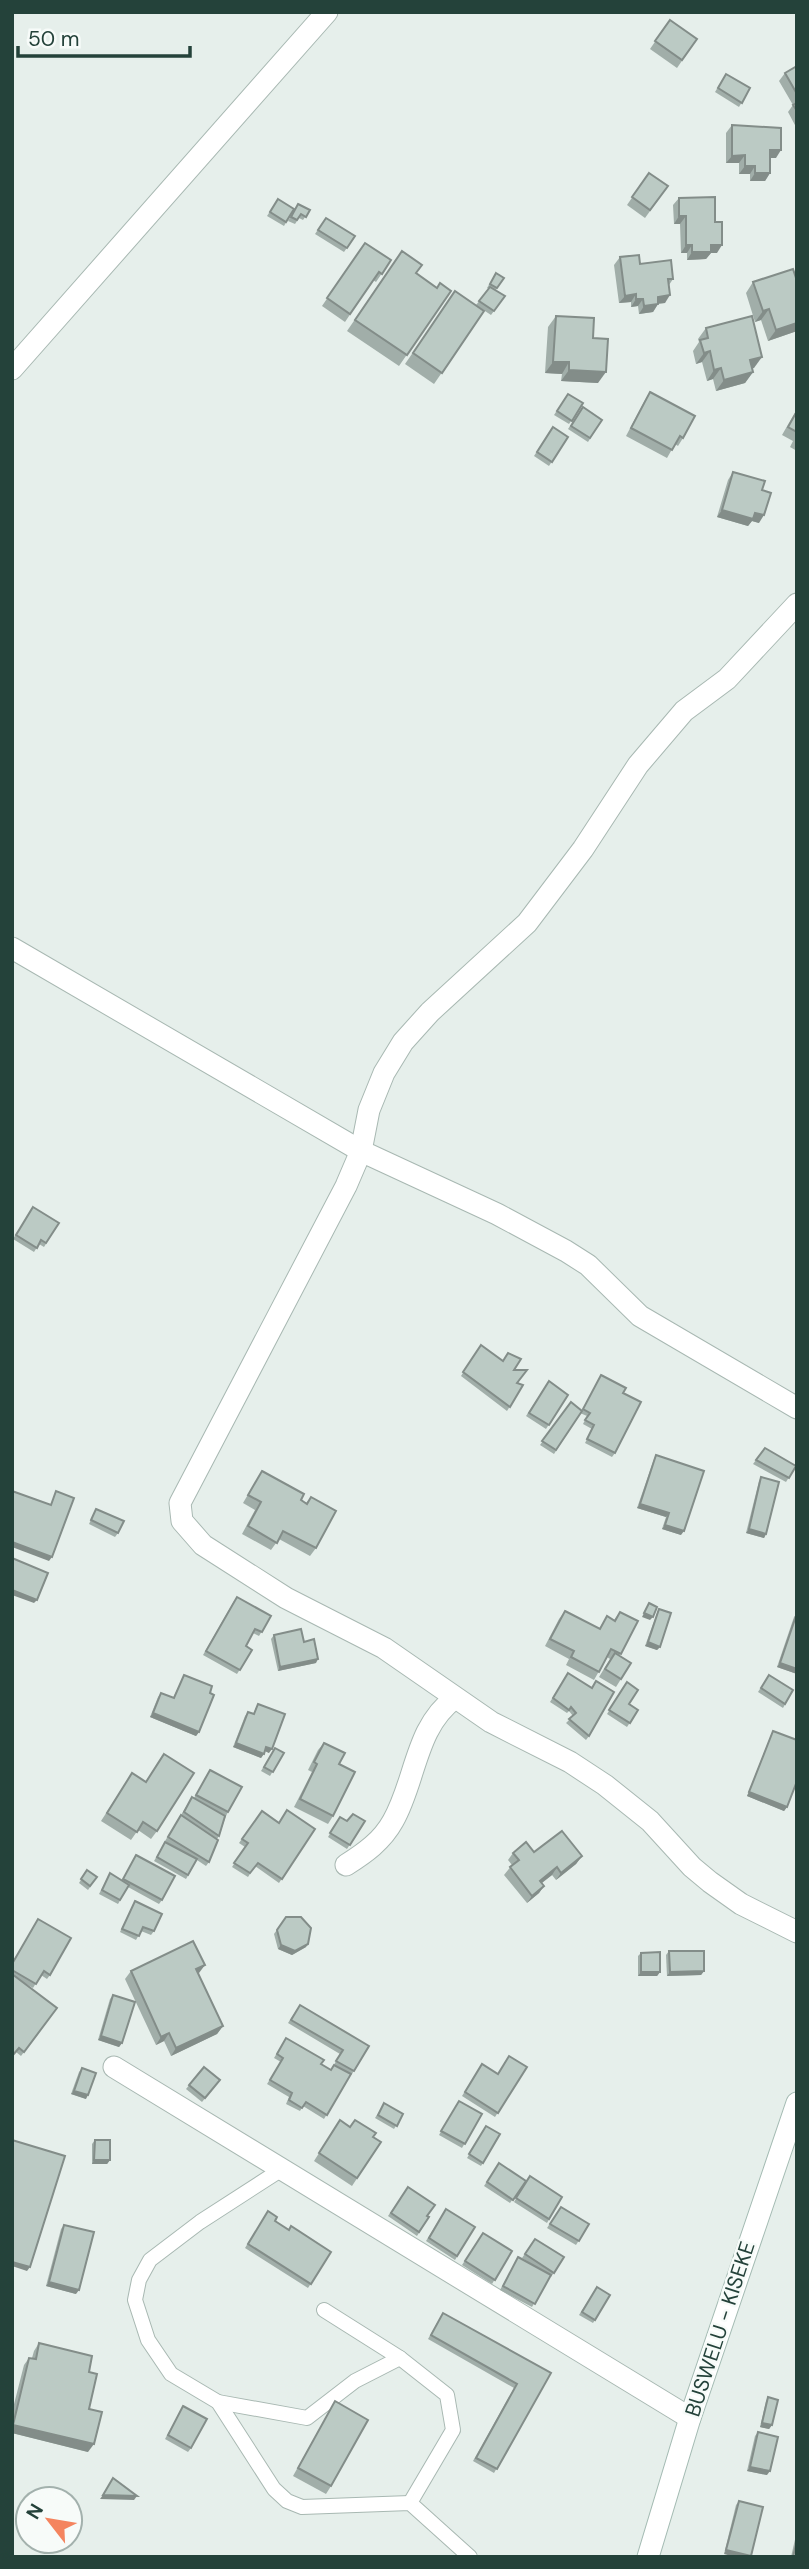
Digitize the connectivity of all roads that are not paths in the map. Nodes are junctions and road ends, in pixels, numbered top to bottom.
1 (327, 12) edge
2 (12, 369) edge
3 (797, 604) edge
4 (12, 948) edge
5 (361, 1151) junction
6 (797, 1408) edge
7 (456, 1698) junction
8 (346, 1865) dead end
9 (797, 1932) edge
10 (114, 2067) dead end
11 (797, 2103) edge
12 (282, 2169) junction
13 (324, 2309) dead end
14 (400, 2358) junction
15 (218, 2402) junction
16 (690, 2418) junction
17 (410, 2503) junction
18 (470, 2557) edge
19 (648, 2557) edge

1 - 2 street
3 - 5 street
4 - 5 street
5 - 6 street
5 - 7 street
7 - 8 street
7 - 9 street
10 - 12 street
11 - 16 street, BUSWELU - KISEKE
12 - 15 lane
12 - 16 street
13 - 14 lane
14 - 15 lane
14 - 17 lane
15 - 17 lane
16 - 19 street, BUSWELU - KISEKE
17 - 18 lane

